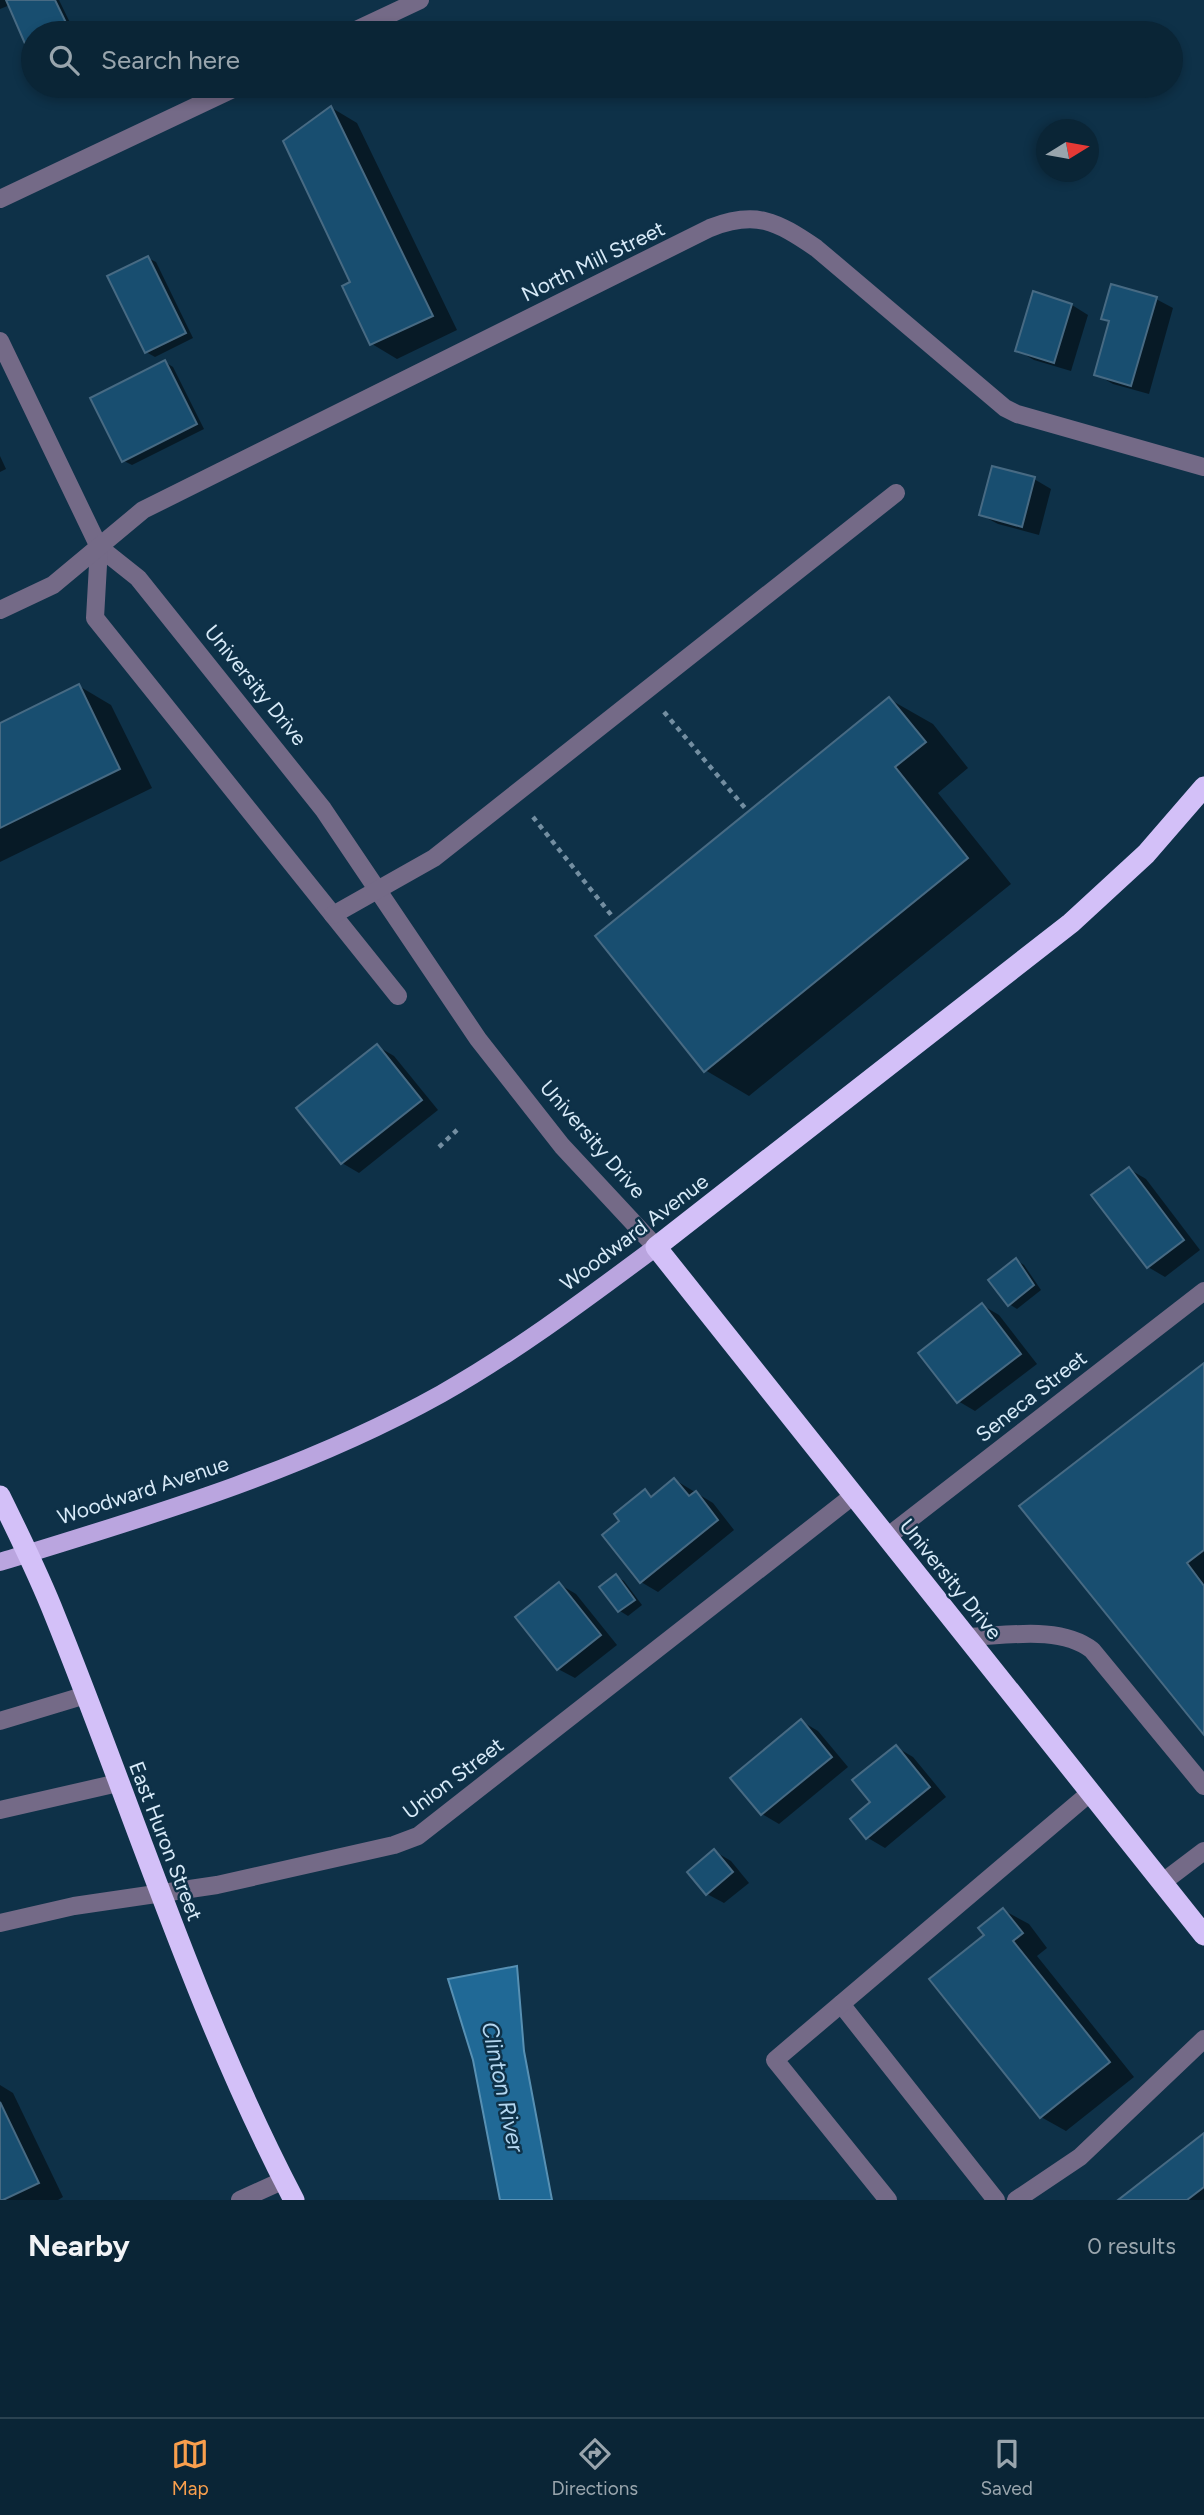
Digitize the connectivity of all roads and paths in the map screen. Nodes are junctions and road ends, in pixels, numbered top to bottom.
1 (420, 0) edge
2 (375, 21) edge
3 (214, 98) edge
4 (0, 199) edge
5 (0, 341) edge
6 (1204, 467) edge
7 (896, 494) dead end
8 (99, 547) junction
9 (0, 610) edge
10 (663, 712) dead end
11 (1204, 788) edge
12 (745, 808) dead end
13 (533, 817) dead end
14 (378, 891) junction
15 (333, 915) junction
16 (612, 916) dead end
17 (398, 996) dead end
18 (457, 1130) dead end
19 (439, 1147) dead end
20 (656, 1247) junction
21 (1204, 1291) edge
22 (854, 1495) junction
23 (0, 1496) edge
24 (887, 1537) junction
25 (27, 1553) junction
26 (0, 1562) edge
27 (967, 1637) junction
28 (86, 1695) junction
29 (0, 1721) edge
30 (118, 1783) junction
31 (1204, 1786) edge
32 (1091, 1792) junction
33 (0, 1810) edge
34 (1204, 1851) edge
35 (1163, 1882) junction
36 (159, 1893) junction
37 (0, 1923) edge
38 (1204, 1935) edge
39 (841, 2004) junction
40 (1204, 2039) edge
41 (284, 2180) junction
42 (240, 2200) edge
43 (294, 2200) edge
44 (888, 2200) edge
45 (996, 2200) edge
46 (1016, 2200) edge

1 - 2 street
3 - 4 street
5 - 8 street, University Drive
6 - 8 street, North Mill Street
7 - 14 street
8 - 9 street, North Mill Street
8 - 14 street, University Drive
8 - 15 street
10 - 12 path
11 - 20 highway, Woodward Avenue
13 - 16 path
14 - 15 street
14 - 20 street, University Drive
15 - 17 street
18 - 19 path
20 - 22 highway, University Drive
20 - 25 main road, Woodward Avenue
21 - 24 street, Seneca Street
22 - 24 highway, University Drive
22 - 36 street, Union Street
23 - 25 highway, East Huron Street
24 - 27 highway, University Drive
25 - 26 main road, Woodward Avenue
25 - 28 highway, East Huron Street
27 - 31 street
27 - 32 highway, University Drive
28 - 29 street
28 - 30 highway, East Huron Street
30 - 33 street
30 - 36 highway, East Huron Street
32 - 35 highway, University Drive
32 - 39 street
34 - 35 street
35 - 38 highway, University Drive
36 - 37 street, Union Street
36 - 41 highway, East Huron Street
39 - 44 street
39 - 45 street
40 - 46 street
41 - 42 street
41 - 43 highway, East Huron Street

